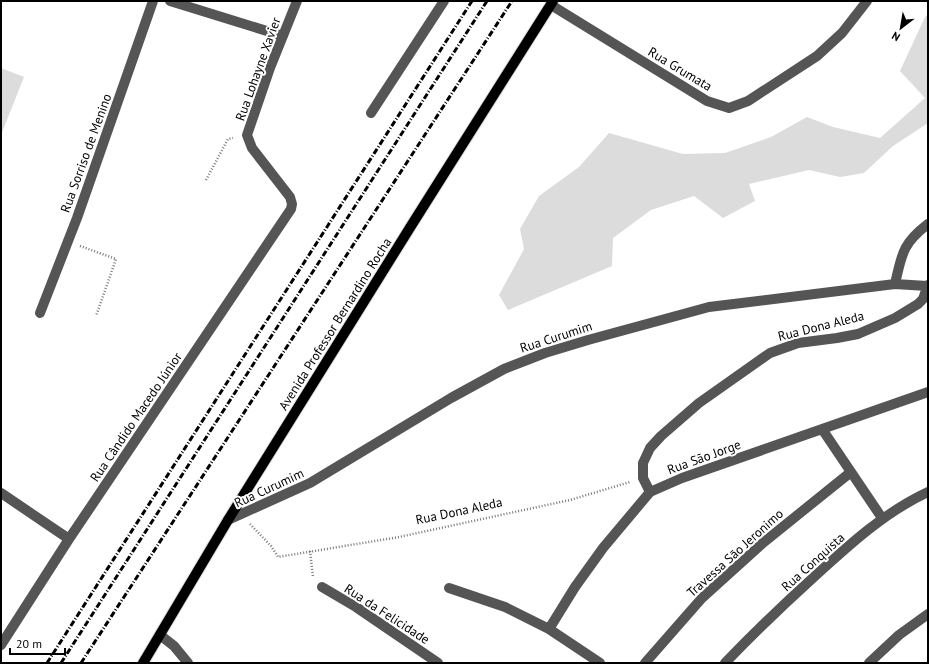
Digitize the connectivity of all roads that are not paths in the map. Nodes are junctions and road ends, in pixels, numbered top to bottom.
1 (153, 1) edge
2 (170, 1) edge
3 (298, 1) edge
4 (444, 1) edge
5 (867, 1) edge
6 (552, 3) edge
7 (283, 36) junction
8 (371, 113) dead end
9 (292, 204) joint
10 (928, 224) edge
11 (895, 284) junction
12 (927, 286) edge
13 (40, 313) dead end
14 (928, 392) edge
15 (822, 429) junction
16 (851, 472) junction
17 (650, 492) junction
18 (928, 492) edge
19 (1, 493) edge
20 (882, 518) junction
21 (228, 520) junction
22 (69, 539) junction
23 (322, 587) road end
24 (450, 588) dead end
25 (928, 614) edge
26 (549, 630) junction
27 (160, 635) junction
28 (1, 645) edge
29 (143, 663) edge
30 (188, 663) edge
31 (438, 663) edge
32 (600, 663) edge
33 (645, 663) edge
34 (725, 663) edge
35 (868, 663) edge

1 - 13 street, Rua Sorriso de Menino
2 - 7 street
3 - 7 street, Rua Lohayne Xavier
4 - 8 street
5 - 6 street, Rua Grumata
6 - 21 main road, Avenida Professor Bernardino Rocha
7 - 9 street, Rua Lohayne Xavier
9 - 22 street, Rua Cândido Macedo Júnior
10 - 11 street
11 - 12 street, Rua Curumim
11 - 21 street, Rua Curumim
12 - 17 street, Rua Dona Aleda
14 - 15 street, Rua São Jorge
15 - 16 street
15 - 17 street, Rua São Jorge
16 - 20 street
16 - 33 street, Travessa Sāo Jeronimo
17 - 26 street, Rua São Jorge
18 - 20 street, Rua Conquista
19 - 22 street
20 - 34 street, Rua Conquista
21 - 27 main road, Avenida Professor Bernardino Rocha
22 - 28 street, Rua Cândido Macedo Júnior
23 - 31 street, Rua da Felicidade
24 - 26 street
25 - 35 street
26 - 32 street
27 - 29 main road, Avenida Professor Bernardino Rocha
27 - 30 street

